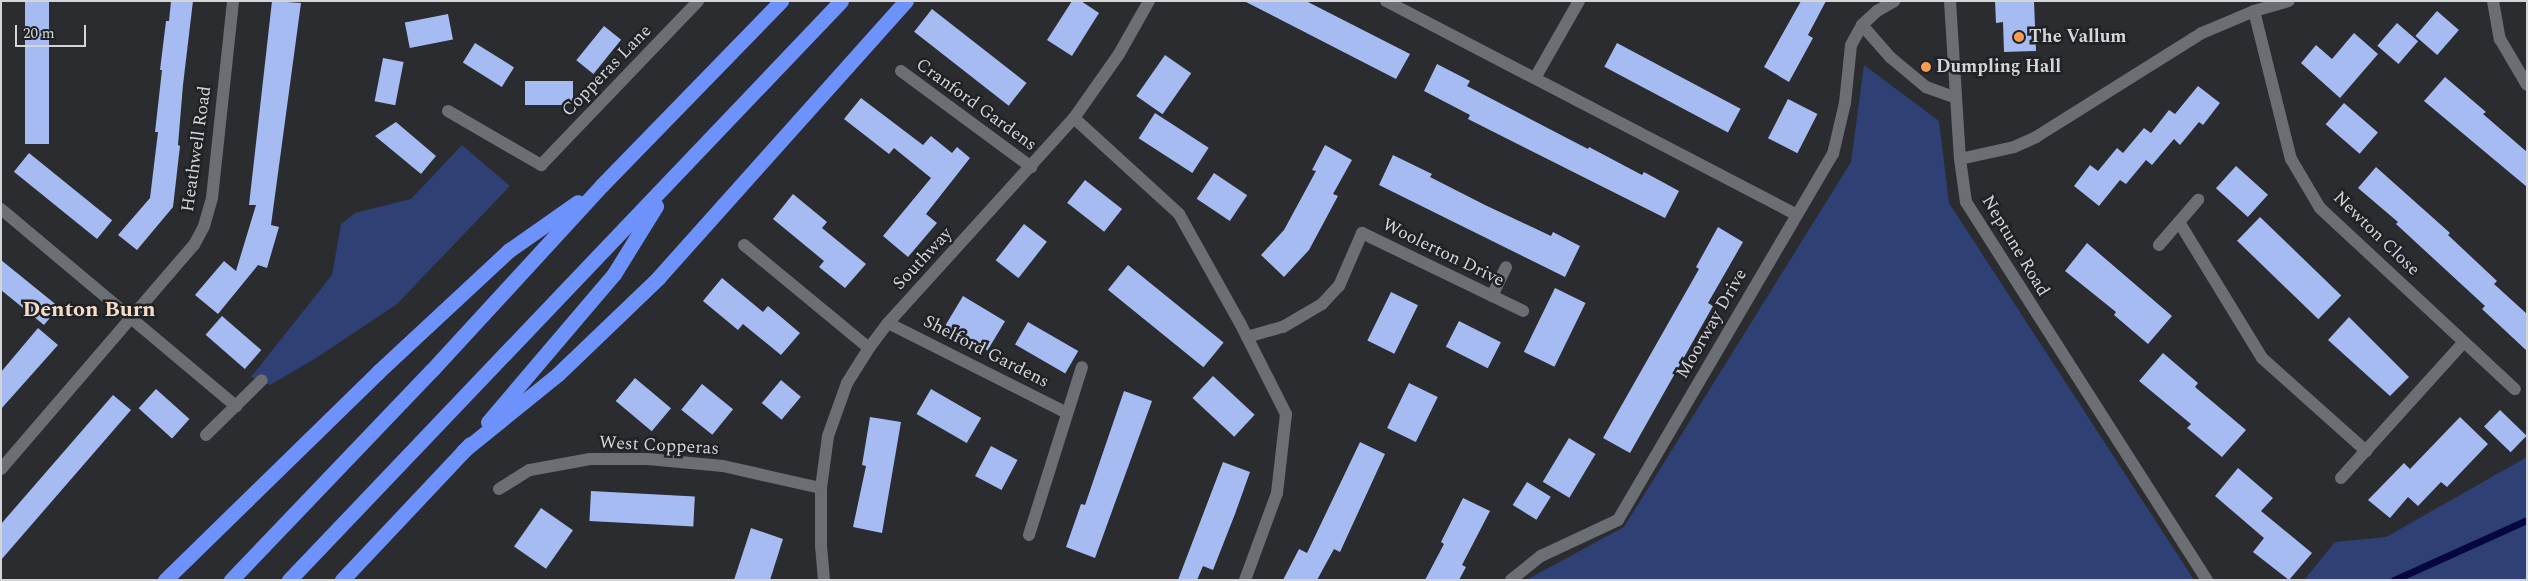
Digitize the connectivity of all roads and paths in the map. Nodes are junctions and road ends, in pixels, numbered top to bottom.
1 (233, 1) edge
2 (698, 1) edge
3 (781, 1) edge
4 (841, 1) edge
5 (906, 1) edge
6 (1148, 1) edge
7 (1386, 1) edge
8 (1579, 1) edge
9 (1894, 1) edge
10 (1950, 1) edge
11 (2290, 1) edge
12 (2493, 1) edge
13 (2254, 11) junction
14 (1862, 25) junction
15 (900, 71) dead end
16 (1535, 78) junction
17 (2527, 86) edge
18 (1956, 98) junction
19 (448, 111) dead end
20 (1074, 118) junction
21 (1960, 159) junction
22 (1031, 167) junction
23 (674, 178) junction
24 (602, 185) junction
25 (2198, 200) dead end
26 (1, 209) edge
27 (1796, 214) junction
28 (2179, 222) junction
29 (744, 245) dead end
30 (2160, 245) dead end
31 (1506, 267) dead end
32 (1492, 296) junction
33 (1523, 312) dead end
34 (130, 319) junction
35 (888, 323) junction
36 (1247, 337) junction
37 (2464, 342) junction
38 (868, 348) junction
39 (1082, 367) dead end
40 (262, 380) dead end
41 (2515, 389) dead end
42 (236, 406) junction
43 (1067, 413) junction
44 (206, 435) dead end
45 (2366, 450) junction
46 (463, 452) junction
47 (1, 469) edge
48 (2341, 478) dead end
49 (821, 488) junction
50 (499, 489) dead end
51 (1029, 535) dead end
52 (165, 580) edge
53 (230, 580) edge
54 (289, 580) edge
55 (342, 580) edge
56 (824, 580) edge
57 (1244, 580) edge
58 (1511, 580) edge
59 (2207, 580) edge

1 - 34 street, Heathwell Road
2 - 19 street, Copperas Lane
3 - 24 highway
4 - 23 highway
5 - 46 highway
6 - 20 street, Southway
7 - 16 street
8 - 16 street
9 - 14 street
10 - 18 street, Neptune Road
11 - 13 street
12 - 17 street
13 - 21 street
13 - 37 street, Newton Close
14 - 18 street
14 - 27 street, Moorway Drive
15 - 22 street, Cranford Gardens
16 - 27 street
18 - 21 street, Neptune Road
20 - 22 street, Southway
20 - 36 street
21 - 59 street, Neptune Road
22 - 35 street, Southway
23 - 46 highway
23 - 54 highway
24 - 52 highway
24 - 53 highway
25 - 28 street
26 - 34 street
27 - 58 street, Moorway Drive
28 - 30 street
28 - 45 street
29 - 38 street
31 - 32 street
32 - 33 street, Woolerton Drive
32 - 36 street, Woolerton Drive
34 - 42 street
34 - 47 street, Heathwell Road
35 - 38 street, Southway
35 - 43 street, Shelford Gardens
36 - 57 street
37 - 41 street, Newton Close
37 - 45 street
38 - 49 street, Southway
39 - 43 street, Shelford Gardens
40 - 42 street
42 - 44 street
43 - 51 street, Shelford Gardens
45 - 48 street
46 - 55 highway
49 - 50 street, West Copperas
49 - 56 street, Southway

